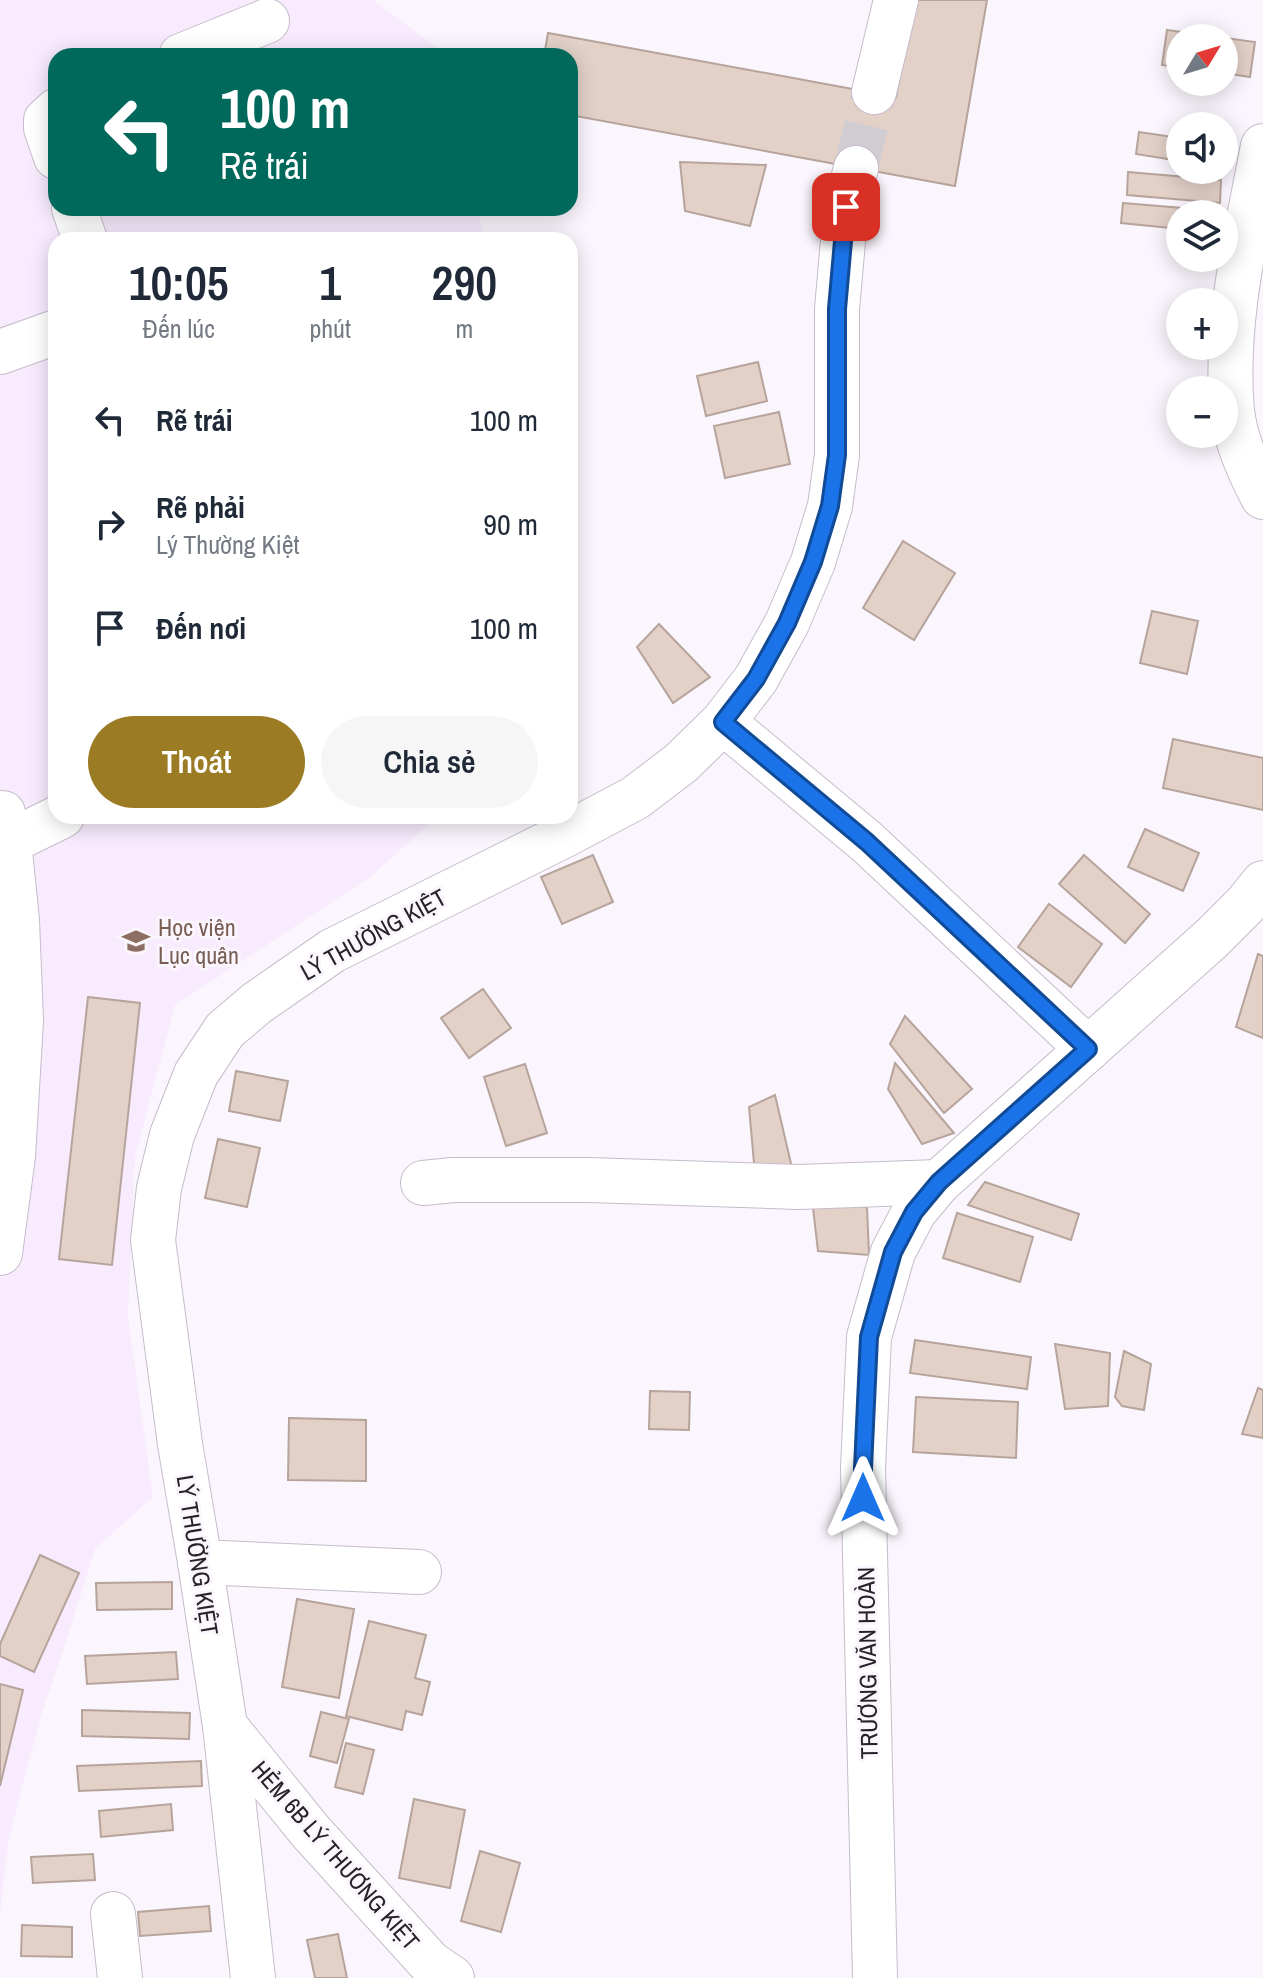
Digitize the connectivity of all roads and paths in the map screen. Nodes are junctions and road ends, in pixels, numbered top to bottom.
1 (896, 0) edge
2 (267, 21) dead end
3 (201, 48) edge
4 (874, 92) tunnel mouth
5 (1263, 146) edge
6 (851, 187) tunnel mouth
7 (48, 335) edge
8 (0, 352) edge
9 (1263, 497) edge
10 (723, 722) junction
11 (48, 817) edge
12 (3, 820) edge
13 (1263, 883) edge
14 (1088, 1049) junction
15 (939, 1182) junction
16 (423, 1183) dead end
17 (0, 1253) edge
18 (200, 1562) junction
19 (419, 1572) dead end
20 (225, 1726) junction
21 (113, 1914) dead end
22 (120, 1978) edge
23 (253, 1978) edge
24 (452, 1978) edge
25 (875, 1978) edge

1 - 4 street
2 - 3 street
5 - 9 street
6 - 10 street, LÝ THƯỜNG KIỆT
7 - 8 street
10 - 14 street
10 - 18 street, LÝ THƯỜNG KIỆT
11 - 12 street
12 - 17 street
13 - 14 street, TRƯƠNG VĂN HOÀN
14 - 15 street, TRƯƠNG VĂN HOÀN
15 - 16 street
15 - 25 street, TRƯƠNG VĂN HOÀN
18 - 19 street
18 - 20 street, LÝ THƯỜNG KIỆT
20 - 23 street, LÝ THƯỜNG KIỆT
20 - 24 street, HẺM 6B LÝ THƯƠNG KIỆT
21 - 22 street

